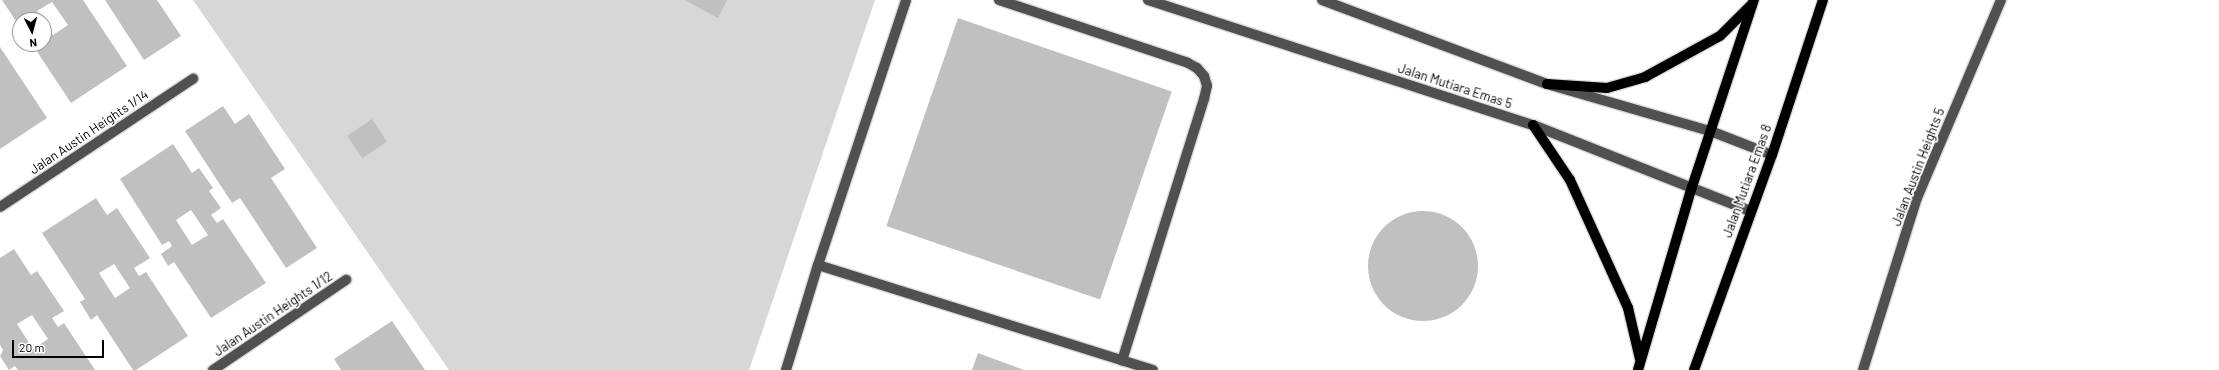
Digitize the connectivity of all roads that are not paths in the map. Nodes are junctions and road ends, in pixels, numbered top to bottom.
1 (906, 0) edge
2 (999, 0) edge
3 (1148, 0) edge
4 (1322, 0) edge
5 (1823, 0) edge
6 (2001, 0) edge
7 (1754, 1) edge
8 (193, 79) dead end
9 (1547, 84) junction
10 (1533, 125) junction
11 (1713, 132) junction
12 (1772, 155) junction
13 (1692, 188) junction
14 (0, 207) edge
15 (1750, 211) junction
16 (818, 265) junction
17 (346, 280) dead end
18 (1122, 360) junction
19 (1639, 366) edge
20 (213, 370) edge
21 (786, 370) edge
22 (1153, 370) edge
23 (1694, 370) edge
24 (1863, 370) edge

1 - 16 street
2 - 18 street
3 - 10 street, Jalan Mutiara Emas 5
4 - 9 street
5 - 12 main road, Jalan Mutiara Emas 8
6 - 24 street, Jalan Austin Heights 5
7 - 9 main road
7 - 11 main road
8 - 14 street, Jalan Austin Heights 1/14
9 - 11 street
10 - 13 street, Jalan Mutiara Emas 5
10 - 19 main road
11 - 12 street
11 - 13 main road
12 - 15 main road, Jalan Mutiara Emas 8
13 - 15 street, Jalan Mutiara Emas 5
13 - 19 main road
15 - 23 main road, Jalan Mutiara Emas 8
16 - 18 street
16 - 21 street
17 - 20 street, Jalan Austin Heights 1/12
18 - 22 street

